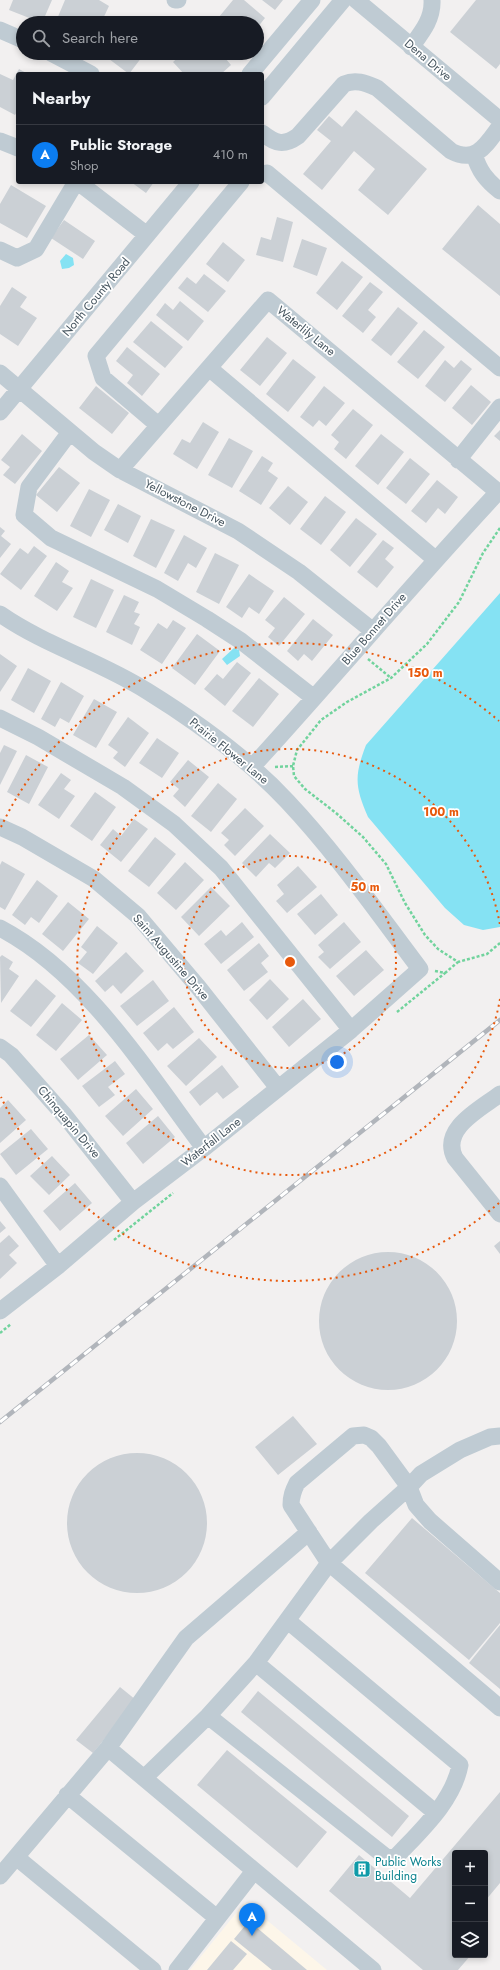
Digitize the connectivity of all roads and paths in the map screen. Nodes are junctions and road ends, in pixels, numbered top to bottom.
1 (312, 0) edge
2 (343, 0) edge
3 (356, 0) edge
4 (432, 0) edge
5 (0, 30) edge
6 (16, 37) edge
7 (411, 47) junction
8 (264, 57) edge
9 (64, 60) edge
10 (262, 60) edge
11 (87, 72) edge
12 (252, 72) edge
13 (264, 95) edge
14 (500, 120) edge
15 (500, 126) edge
16 (264, 136) edge
17 (0, 141) edge
18 (16, 147) edge
19 (474, 154) junction
20 (264, 174) edge
21 (76, 184) edge
22 (80, 184) edge
23 (189, 184) edge
24 (239, 184) edge
25 (500, 190) edge
26 (147, 235) junction
27 (0, 250) edge
28 (209, 368) junction
29 (500, 368) edge
30 (0, 373) edge
31 (19, 388) junction
32 (500, 407) edge
33 (0, 412) edge
34 (158, 424) junction
35 (70, 432) junction
36 (458, 460) junction
37 (120, 470) junction
38 (498, 492) joint
39 (500, 528) edge
40 (435, 559) junction
41 (0, 614) edge
42 (373, 630) junction
43 (357, 649) junction
44 (391, 678) junction
45 (314, 698) junction
46 (0, 718) edge
47 (252, 767) junction
48 (0, 826) edge
49 (0, 928) edge
50 (500, 943) edge
51 (458, 962) junction
52 (420, 969) junction
53 (351, 1030) junction
54 (0, 1047) edge
55 (278, 1088) junction
56 (500, 1094) edge
57 (204, 1148) junction
58 (0, 1186) edge
59 (133, 1202) junction
60 (500, 1214) edge
61 (58, 1266) junction
62 (0, 1311) edge
63 (500, 1436) edge
64 (409, 1487) junction
65 (309, 1532) junction
66 (330, 1563) junction
67 (500, 1582) edge
68 (288, 1621) junction
69 (256, 1663) junction
70 (500, 1708) edge
71 (208, 1716) junction
72 (108, 1748) junction
73 (144, 1778) junction
74 (68, 1795) junction
75 (436, 1813) junction
76 (16, 1856) junction
77 (254, 1871) junction
78 (0, 1876) edge
79 (217, 1918) junction
80 (153, 1970) edge
81 (177, 1970) edge
82 (373, 1970) edge

1 - 8 street
2 - 13 street
3 - 7 street, Dena Drive
4 - 7 street
5 - 6 street
7 - 14 street, Dena Drive
9 - 11 street
10 - 12 street
15 - 19 street
16 - 19 street
17 - 18 street
19 - 25 street
20 - 29 street
21 - 27 street
22 - 26 street
23 - 26 street, North County Road
24 - 34 street
26 - 31 street, North County Road
28 - 34 street, Waterlily Lane
28 - 36 street, Waterlily Lane
28 - 40 street
30 - 31 street, Yellowstone Drive
31 - 33 street, North County Road
31 - 35 street, Yellowstone Drive
32 - 36 street
34 - 37 street, Waterlily Lane
35 - 37 street, Yellowstone Drive
35 - 45 street
36 - 38 street, Waterlily Lane
37 - 42 street, Yellowstone Drive
38 - 40 street, Blue Bonnet Drive
39 - 44 path
40 - 42 street, Blue Bonnet Drive
41 - 47 street, Prairie Flower Lane
42 - 43 street, Blue Bonnet Drive
43 - 44 path
43 - 45 street, Blue Bonnet Drive
44 - 51 path
45 - 47 street, Blue Bonnet Drive
46 - 53 street
47 - 52 street, Prairie Flower Lane
48 - 55 street, Saint Augustine Drive
49 - 57 street
50 - 51 path
51 - 52 path
52 - 53 street, Waterfall Lane
53 - 55 street, Waterfall Lane
54 - 59 street, Chinquapin Drive
55 - 57 street, Waterfall Lane
56 - 60 street
57 - 59 street, Waterfall Lane
58 - 61 street
59 - 61 street, Waterfall Lane
61 - 62 street, Waterfall Lane
63 - 64 street
64 - 65 street
64 - 66 street
64 - 67 street
65 - 66 street
65 - 72 street
66 - 68 street
66 - 70 street
68 - 69 street
68 - 75 street
69 - 71 street
69 - 75 street
71 - 73 street
71 - 75 street
72 - 73 street
72 - 74 street
73 - 77 street
74 - 76 street
74 - 79 street
76 - 78 street
76 - 80 street
77 - 79 street
77 - 82 street
79 - 81 street

